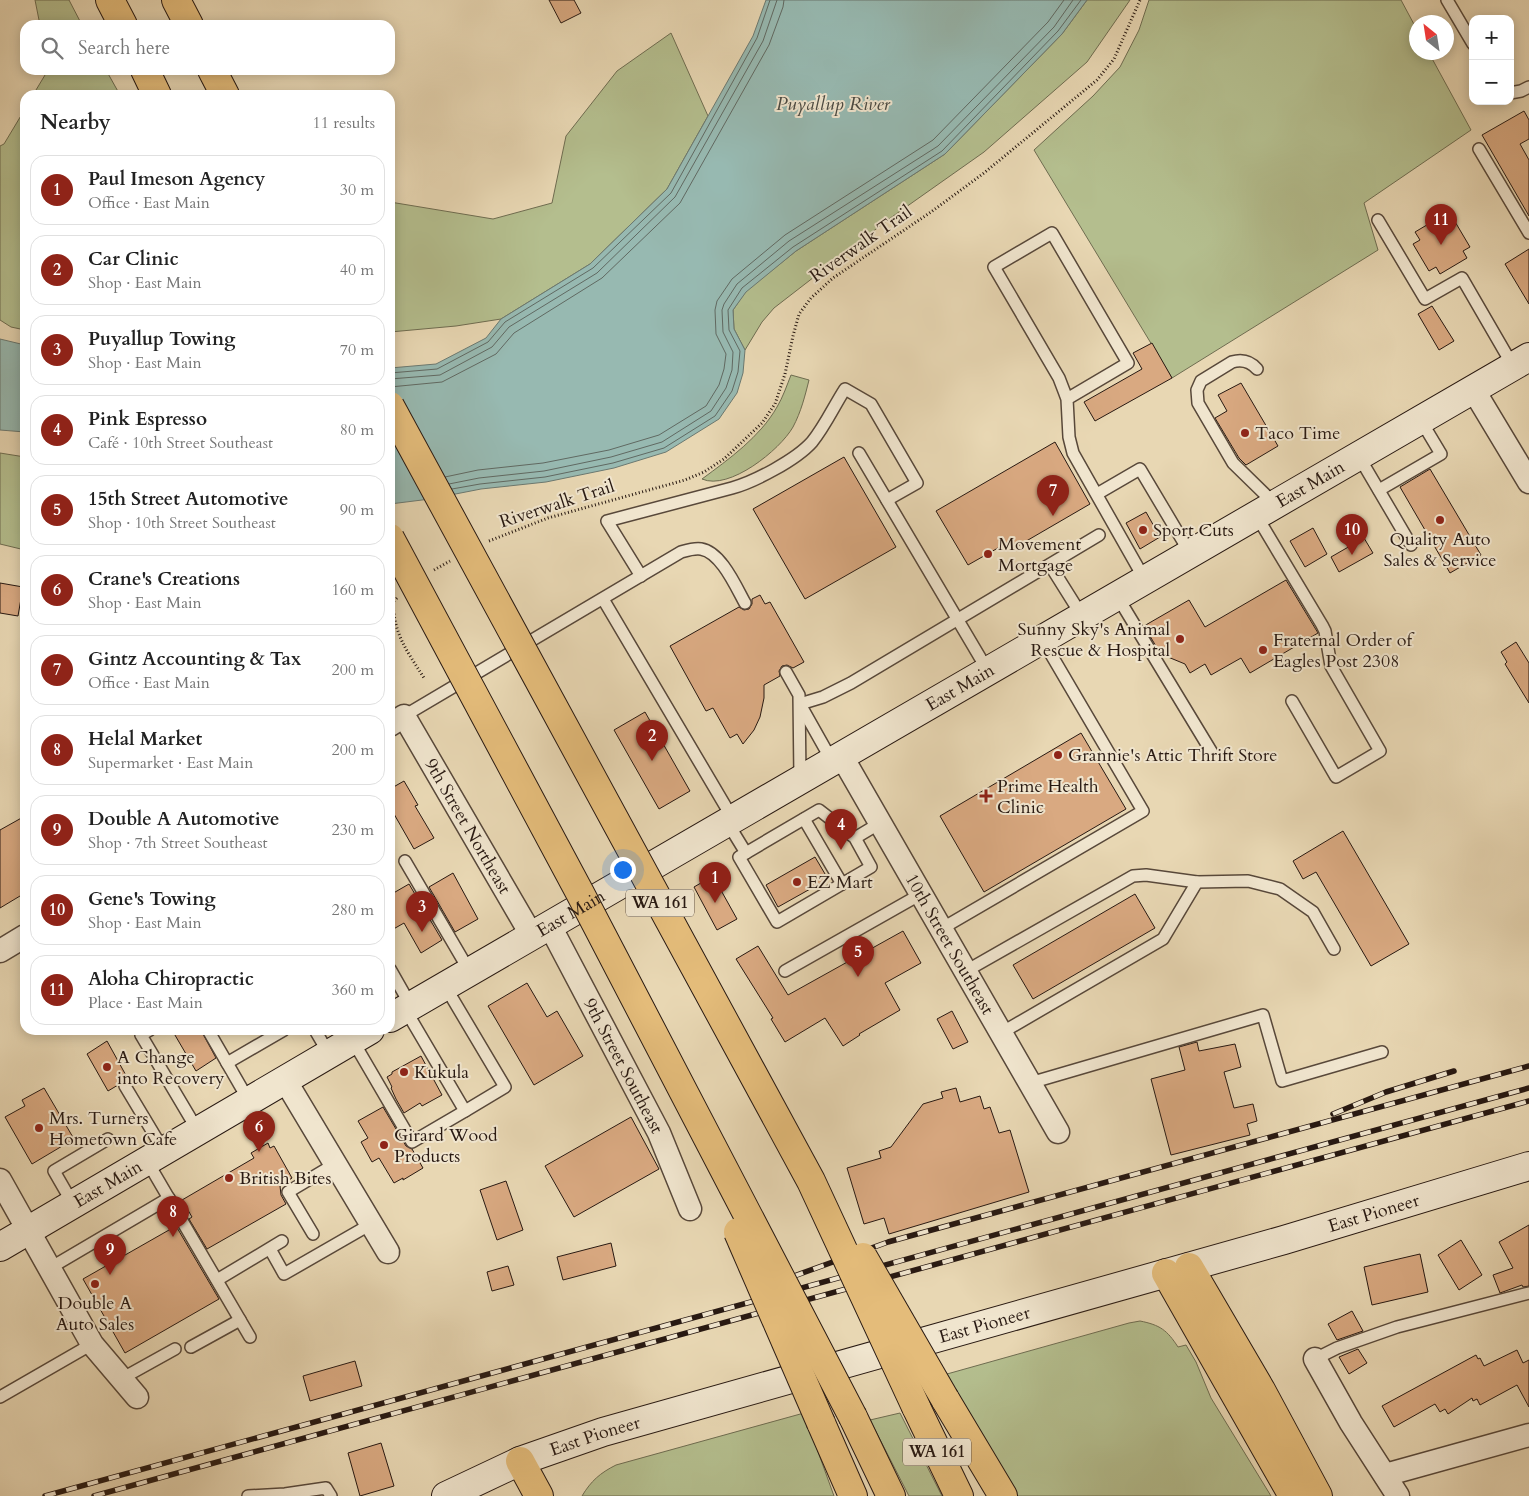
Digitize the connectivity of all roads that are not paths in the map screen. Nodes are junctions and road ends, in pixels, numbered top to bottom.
1 (110, 0) edge
2 (176, 0) edge
3 (1447, 0) edge
4 (120, 20) edge
5 (186, 20) edge
6 (1469, 37) edge
7 (148, 75) edge
8 (215, 75) edge
9 (155, 90) edge
10 (222, 90) edge
11 (1528, 90) edge
12 (1514, 93) edge
13 (1479, 150) dead end
14 (1378, 220) dead end
15 (1529, 233) edge
16 (1521, 361) edge
17 (1257, 369) dead end
18 (1473, 389) junction
19 (1067, 398) junction
20 (395, 415) edge
21 (1420, 419) junction
22 (859, 453) dead end
23 (1358, 456) junction
24 (1529, 482) edge
25 (1379, 490) junction
26 (1096, 494) junction
27 (887, 500) junction
28 (1266, 509) junction
29 (1099, 535) dead end
30 (1411, 545) dead end
31 (395, 547) edge
32 (1190, 553) junction
33 (1050, 565) junction
34 (640, 576) junction
35 (1144, 580) junction
36 (1117, 596) junction
37 (603, 599) junction
38 (745, 603) dead end
39 (1082, 616) junction
40 (958, 620) junction
41 (1042, 639) junction
42 (988, 670) junction
43 (786, 672) dead end
44 (1292, 701) dead end
45 (800, 704) junction
46 (397, 720) edge
47 (1214, 756) dead end
48 (837, 758) junction
49 (800, 780) junction
50 (804, 819) junction
51 (730, 820) junction
52 (880, 823) junction
53 (855, 838) junction
54 (746, 853) junction
55 (405, 861) dead end
56 (1197, 882) junction
57 (842, 884) junction
58 (921, 894) junction
59 (941, 929) junction
60 (541, 931) junction
61 (20, 939) edge
62 (1334, 949) dead end
63 (0, 951) edge
64 (785, 971) dead end
65 (470, 972) junction
66 (966, 972) junction
67 (704, 982) junction
68 (395, 986) edge
69 (445, 986) junction
70 (402, 1011) edge
71 (1001, 1033) junction
72 (141, 1035) edge
73 (211, 1035) edge
74 (275, 1035) edge
75 (318, 1035) edge
76 (361, 1035) edge
77 (657, 1042) junction
78 (1382, 1052) dead end
79 (329, 1054) junction
80 (227, 1063) junction
81 (285, 1080) junction
82 (1030, 1083) junction
83 (126, 1086) dead end
84 (249, 1101) junction
85 (465, 1111) junction
86 (198, 1132) junction
87 (1058, 1132) dead end
88 (108, 1139) dead end
89 (156, 1156) junction
90 (335, 1164) junction
91 (1529, 1166) edge
92 (0, 1180) edge
93 (169, 1198) junction
94 (73, 1204) junction
95 (690, 1209) dead end
96 (371, 1224) junction
97 (29, 1230) junction
98 (312, 1234) dead end
99 (282, 1241) dead end
100 (0, 1247) edge
101 (270, 1248) junction
102 (388, 1252) dead end
103 (50, 1268) junction
104 (1177, 1270) junction
105 (217, 1280) junction
106 (1529, 1293) edge
107 (240, 1320) junction
108 (250, 1337) dead end
109 (92, 1344) junction
110 (192, 1347) dead end
111 (175, 1349) dead end
112 (1315, 1359) joint
113 (121, 1379) junction
114 (0, 1397) edge
115 (137, 1397) dead end
116 (1529, 1435) edge
117 (511, 1465) junction
118 (1385, 1475) junction
119 (248, 1496) edge
120 (331, 1496) edge
121 (446, 1496) edge
122 (517, 1496) edge
123 (539, 1496) edge
124 (853, 1496) edge
125 (891, 1496) edge
126 (959, 1496) edge
127 (1002, 1496) edge
128 (1293, 1496) edge
129 (1318, 1496) edge
130 (1398, 1496) edge

1 - 4 highway
2 - 5 highway
3 - 6 lane
7 - 9 highway
8 - 10 highway
11 - 12 lane
13 - 15 lane
14 - 16 lane
16 - 18 main road, East Main
17 - 28 lane
18 - 21 main road, East Main
18 - 24 street
19 - 19 lane
19 - 26 lane
20 - 67 highway, WA 161, bridge
21 - 23 main road, East Main
21 - 25 lane
22 - 27 lane
23 - 25 lane
23 - 28 main road, East Main
25 - 30 lane
26 - 32 lane
26 - 35 lane
27 - 34 lane
27 - 40 lane
28 - 32 main road, East Main
28 - 44 lane
29 - 33 lane
31 - 77 highway, WA 161, bridge
32 - 35 main road, East Main
33 - 39 lane
33 - 40 lane
34 - 37 lane
34 - 38 lane
35 - 36 main road, East Main
36 - 39 main road, East Main
36 - 47 lane
37 - 46 lane
37 - 51 lane
39 - 41 main road, East Main
40 - 42 lane
40 - 45 lane
41 - 42 main road, East Main
41 - 59 lane
42 - 48 main road, East Main
43 - 45 lane
45 - 48 lane
45 - 49 lane
46 - 60 street, 9th Street Northeast
48 - 49 main road, East Main
48 - 52 street, 10th Street Southeast
49 - 51 main road, East Main
50 - 53 lane
50 - 54 lane
50 - 57 lane
51 - 54 lane
51 - 60 main road, East Main
52 - 53 lane
52 - 58 street, 10th Street Southeast
53 - 57 lane
54 - 57 lane
55 - 65 lane
56 - 62 lane
56 - 66 lane
56 - 71 lane
58 - 59 street, 10th Street Southeast
58 - 64 lane
59 - 66 street, 10th Street Southeast
60 - 65 main road, East Main
60 - 95 street, 9th Street Southeast
61 - 63 street
65 - 69 main road, East Main
66 - 71 street, 10th Street Southeast
67 - 126 highway, WA 161, bridge
67 - 127 highway, bridge
68 - 70 lane
69 - 70 main road, East Main
69 - 85 lane
70 - 85 lane
71 - 82 street, 10th Street Southeast
72 - 86 lane
73 - 80 lane
74 - 80 lane
75 - 79 lane
76 - 79 main road, East Main
76 - 85 lane
77 - 124 highway, bridge
77 - 125 highway, WA 161, bridge
78 - 82 lane
79 - 81 main road, East Main
80 - 84 lane
81 - 84 main road, East Main
81 - 90 street
82 - 87 street, 10th Street Southeast
83 - 89 lane
84 - 86 main road, East Main
86 - 89 main road, East Main
88 - 94 lane
89 - 93 lane
89 - 94 main road, East Main
90 - 96 street
90 - 98 lane
91 - 104 main road, East Pioneer
92 - 97 street
93 - 103 lane
93 - 105 lane
94 - 97 main road, East Main
96 - 101 lane
96 - 102 street
97 - 100 main road, East Main
97 - 103 street
99 - 101 lane
101 - 105 lane
103 - 109 street
104 - 117 main road, East Pioneer
104 - 128 highway
104 - 129 highway
105 - 107 lane
106 - 112 lane
107 - 108 lane
107 - 110 lane
109 - 113 street
109 - 114 lane
111 - 113 lane
112 - 118 street
113 - 115 street
116 - 118 street
117 - 121 main road, East Pioneer
117 - 122 highway
117 - 123 highway
118 - 130 street
119 - 120 lane

